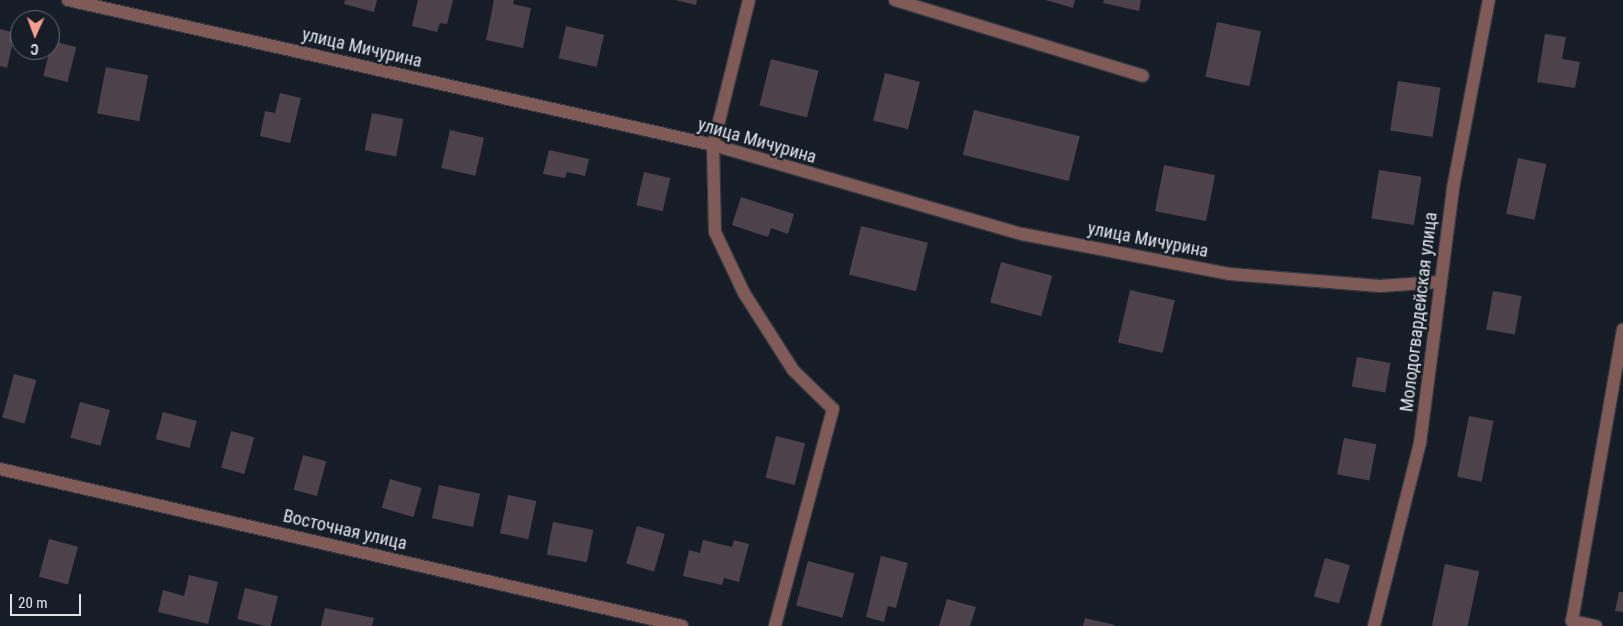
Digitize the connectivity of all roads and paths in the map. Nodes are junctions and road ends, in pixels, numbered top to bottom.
1 (68, 0) edge
2 (749, 0) edge
3 (895, 0) edge
4 (1489, 0) edge
5 (1143, 76) dead end
6 (713, 145) junction
7 (1440, 282) junction
8 (1623, 329) edge
9 (0, 469) edge
10 (682, 626) edge
11 (775, 626) edge
12 (1374, 626) edge
13 (1596, 626) edge

1 - 6 street, улица Мичурина
2 - 6 street
3 - 5 street
4 - 7 street, Молодогвардейская улица
6 - 7 street, улица Мичурина
6 - 11 street
7 - 12 street, Молодогвардейская улица
8 - 13 street
9 - 10 street, Восточная улица

